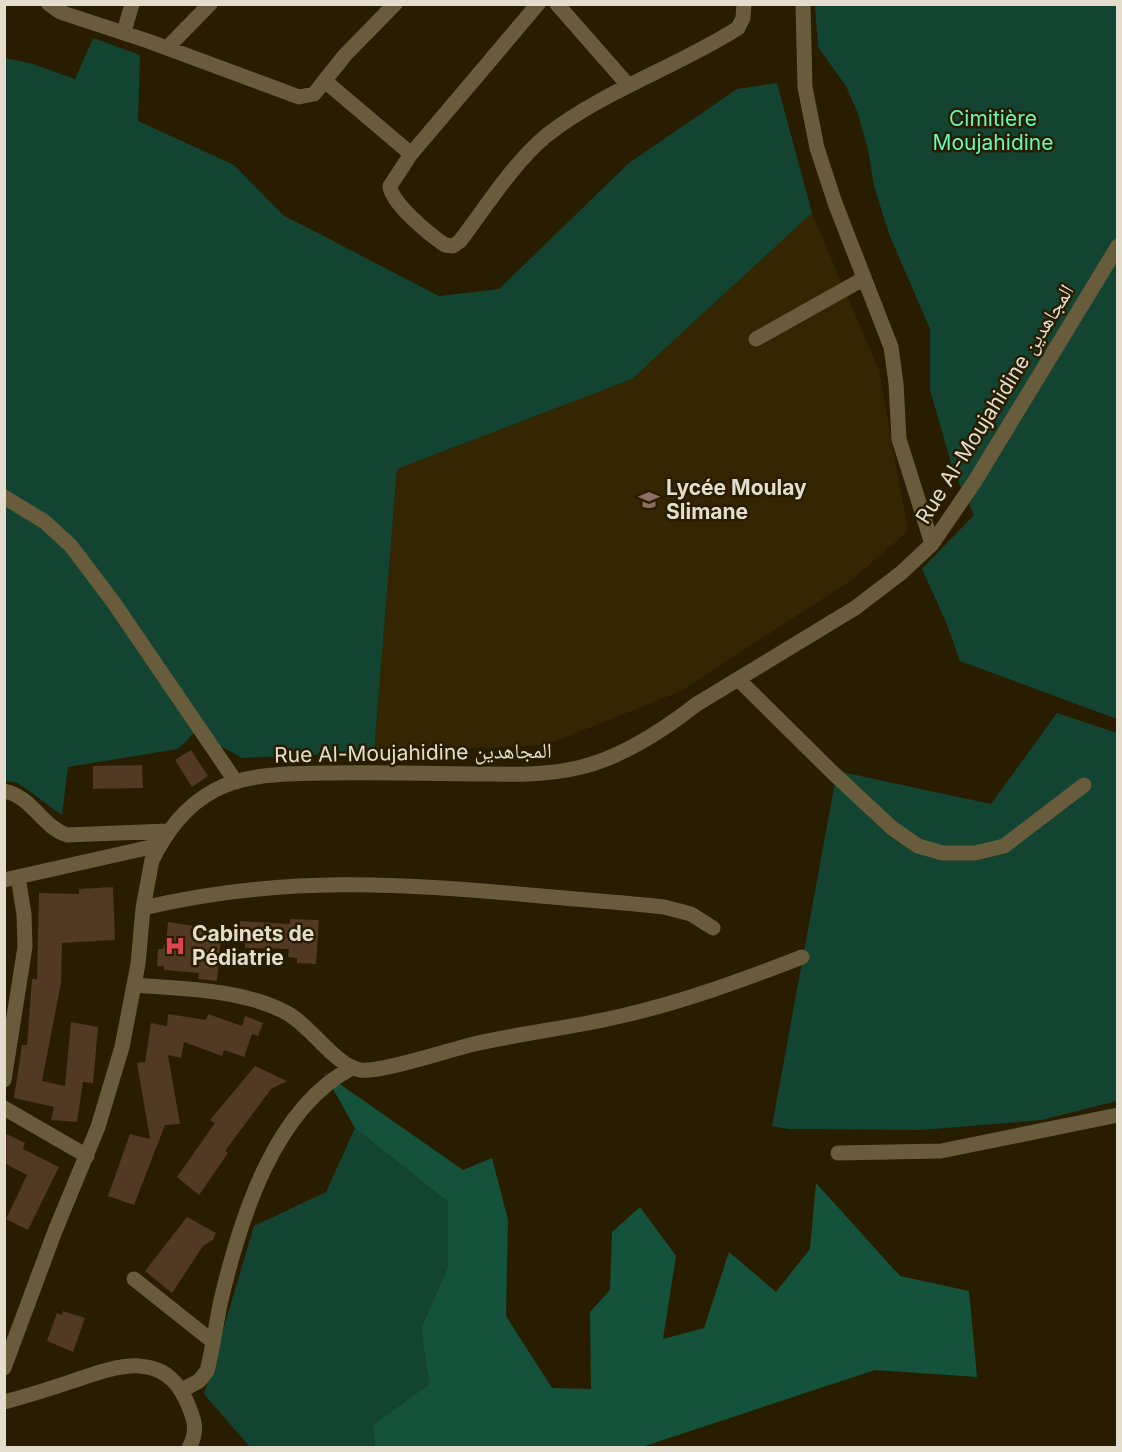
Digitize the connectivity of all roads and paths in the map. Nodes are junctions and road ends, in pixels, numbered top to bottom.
1 (49, 4) edge
2 (132, 4) edge
3 (210, 4) edge
4 (395, 4) edge
5 (538, 4) edge
6 (557, 4) edge
7 (744, 4) edge
8 (803, 4) edge
9 (124, 33) junction
10 (166, 48) junction
11 (325, 81) junction
12 (628, 85) junction
13 (411, 154) junction
14 (1118, 246) edge
15 (863, 279) junction
16 (756, 339) dead end
17 (4, 497) edge
18 (932, 544) junction
19 (738, 679) junction
20 (236, 782) junction
21 (1084, 785) dead end
22 (4, 791) edge
23 (168, 831) junction
24 (160, 846) junction
25 (11, 878) edge
26 (143, 908) junction
27 (713, 928) dead end
28 (802, 957) dead end
29 (134, 985) junction
30 (352, 1068) junction
31 (4, 1080) edge
32 (4, 1108) edge
33 (1118, 1115) edge
34 (838, 1153) dead end
35 (87, 1156) junction
36 (134, 1279) dead end
37 (212, 1341) junction
38 (4, 1368) edge
39 (182, 1390) junction
40 (4, 1402) edge
41 (189, 1448) edge

1 - 9 street
2 - 9 street
3 - 10 street
4 - 11 street
5 - 13 street
6 - 12 street
7 - 12 street
8 - 15 street
9 - 10 street
10 - 11 street
11 - 13 street
12 - 13 street
14 - 18 street, Rue Al-Moujahidine المجاهدين
15 - 16 street
15 - 18 street
17 - 20 street
18 - 19 street, Rue Al-Moujahidine المجاهدين
19 - 20 street, Rue Al-Moujahidine المجاهدين
19 - 21 street
20 - 23 street, Rue Al-Moujahidine المجاهدين
22 - 23 street
23 - 24 street, Rue Al-Moujahidine المجاهدين
24 - 25 street
24 - 26 street, Rue Al-Moujahidine المجاهدين
25 - 31 street
26 - 27 street
26 - 29 street, Rue Al-Moujahidine المجاهدين
28 - 30 street
29 - 30 street
29 - 35 street, Rue Al-Moujahidine المجاهدين
30 - 37 street
32 - 35 street
33 - 34 street
35 - 38 street, Rue Al-Moujahidine المجاهدين
36 - 37 street
37 - 39 street
39 - 40 street
39 - 41 street

